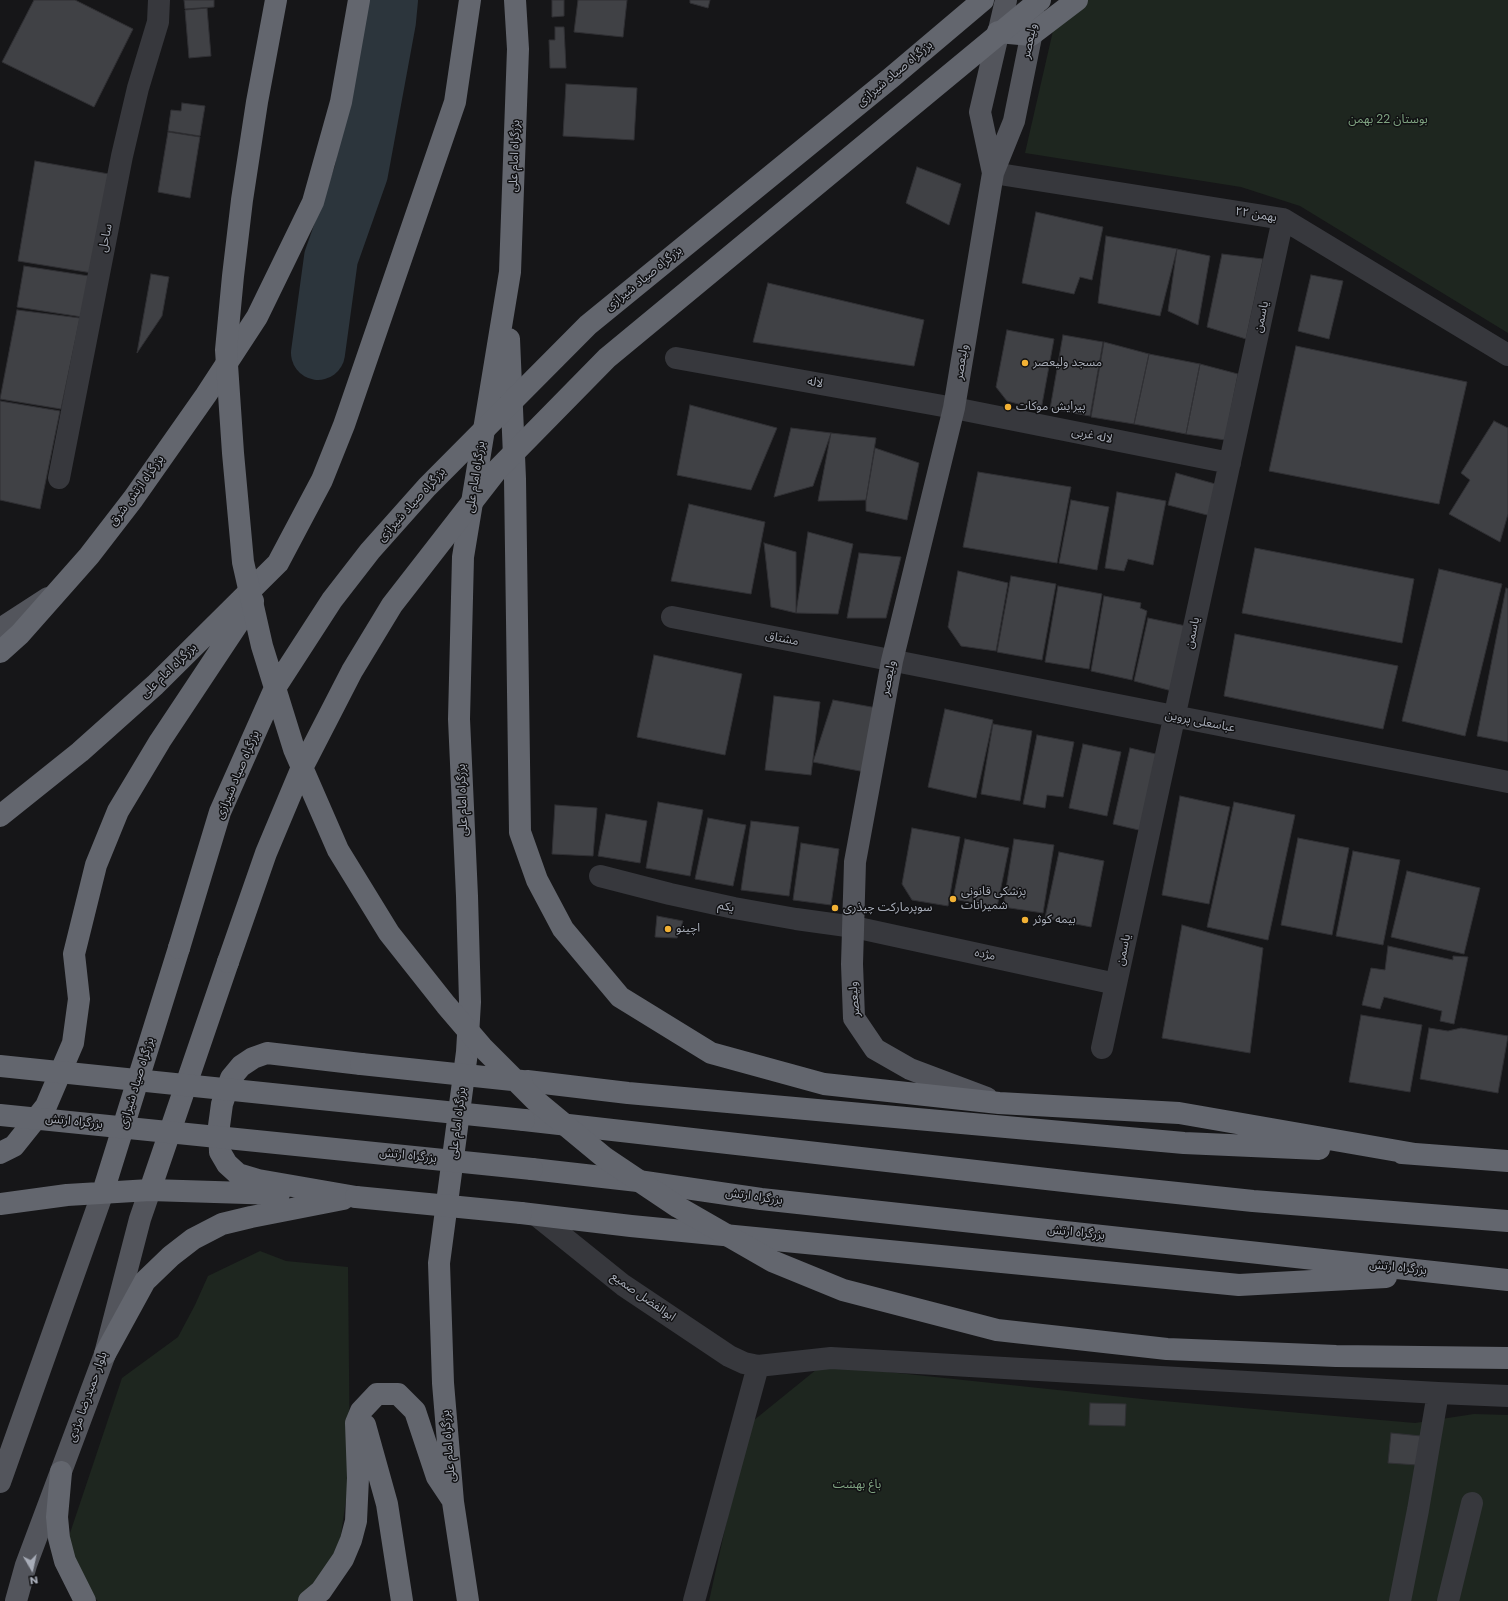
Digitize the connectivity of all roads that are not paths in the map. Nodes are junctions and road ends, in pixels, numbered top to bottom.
1 (159, 0) edge
2 (276, 0) edge
3 (359, 0) edge
4 (470, 0) edge
5 (515, 0) edge
6 (983, 0) edge
7 (1006, 0) edge
8 (1040, 0) edge
9 (1077, 0) edge
10 (998, 32) junction
11 (1031, 35) junction
12 (993, 173) junction
13 (1284, 219) junction
14 (510, 272) junction
15 (1508, 355) edge
16 (676, 358) dead end
17 (954, 408) junction
18 (1230, 463) junction
19 (59, 478) dead end
20 (278, 563) junction
21 (55, 593) junction
22 (672, 617) dead end
23 (0, 629) edge
24 (0, 652) edge
25 (892, 661) junction
26 (1174, 717) junction
27 (1508, 782) edge
28 (0, 816) edge
29 (600, 876) dead end
30 (854, 927) junction
31 (1116, 984) junction
32 (1102, 1048) dead end
33 (0, 1066) edge
34 (999, 1103) junction
35 (0, 1114) edge
36 (0, 1153) edge
37 (1415, 1154) junction
38 (1508, 1161) edge
39 (150, 1190) junction
40 (103, 1192) junction
41 (356, 1197) junction
42 (0, 1204) edge
43 (528, 1214) junction
44 (1508, 1220) edge
45 (1455, 1274) junction
46 (1508, 1280) edge
47 (105, 1354) junction
48 (1508, 1358) edge
49 (758, 1366) junction
50 (1438, 1393) junction
51 (1508, 1396) edge
52 (361, 1411) junction
53 (61, 1472) junction
54 (0, 1482) edge
55 (453, 1502) junction
56 (1472, 1502) dead end
57 (16, 1601) edge
58 (85, 1601) edge
59 (309, 1601) edge
60 (402, 1601) edge
61 (468, 1601) edge
62 (694, 1601) edge
63 (1400, 1601) edge
64 (1448, 1601) edge

1 - 19 street, ساحل
2 - 48 highway, bridge
3 - 21 highway, بزرگراه ارتش شرق
4 - 20 highway, بزرگراه امام علی
5 - 14 highway, بزرگراه امام علی
6 - 40 highway, بزرگراه صیاد شیرازی, bridge
7 - 10 main road, ولیعصر
8 - 11 main road, ولیعصر
8 - 39 highway, bridge
9 - 11 highway
10 - 11 highway
10 - 12 main road, ولیعصر
11 - 12 main road, ولیعصر
12 - 13 street, ۲۲ بهمن
12 - 17 main road, ولیعصر
13 - 15 street, ۲۲ بهمن
13 - 18 street, یاسمن
14 - 34 highway
14 - 55 highway, بزرگراه امام علی
16 - 17 street, لاله
17 - 18 street, لاله غربی
17 - 25 main road, ولیعصر
18 - 26 street, یاسمن
20 - 28 highway, بزرگراه امام علی
20 - 36 highway
21 - 23 main road
21 - 24 highway, بزرگراه ارتش شرق
22 - 25 street, مشتاق
25 - 26 street, عباسعلی پروین
25 - 30 main road, ولیعصر
26 - 27 street, عباسعلی پروین
26 - 31 street, یاسمن
29 - 30 street, یکم
30 - 31 street, مژده
30 - 34 main road, ولیعصر
31 - 32 street, یاسمن
33 - 44 highway, bridge
34 - 37 highway
35 - 45 highway, بزرگراه ارتش, bridge
37 - 38 highway
37 - 41 highway, bridge
39 - 40 highway
39 - 41 highway
39 - 47 main road, بلوار حمیدرضا مژدی
40 - 42 highway
40 - 54 main road
41 - 43 highway, bridge
41 - 47 highway
43 - 45 highway
43 - 49 street, ابوالفضل صمیع
45 - 46 highway, بزرگراه ارتش
47 - 53 main road, بلوار حمیدرضا مژدی
49 - 50 street, ابوالفضل صمیع
49 - 62 street
50 - 51 street, ابوالفضل صمیع
50 - 63 street
52 - 55 highway
52 - 59 highway
52 - 60 highway
53 - 57 main road, بلوار حمیدرضا مژدی
53 - 58 highway
55 - 61 highway, بزرگراه امام علی
56 - 64 street

